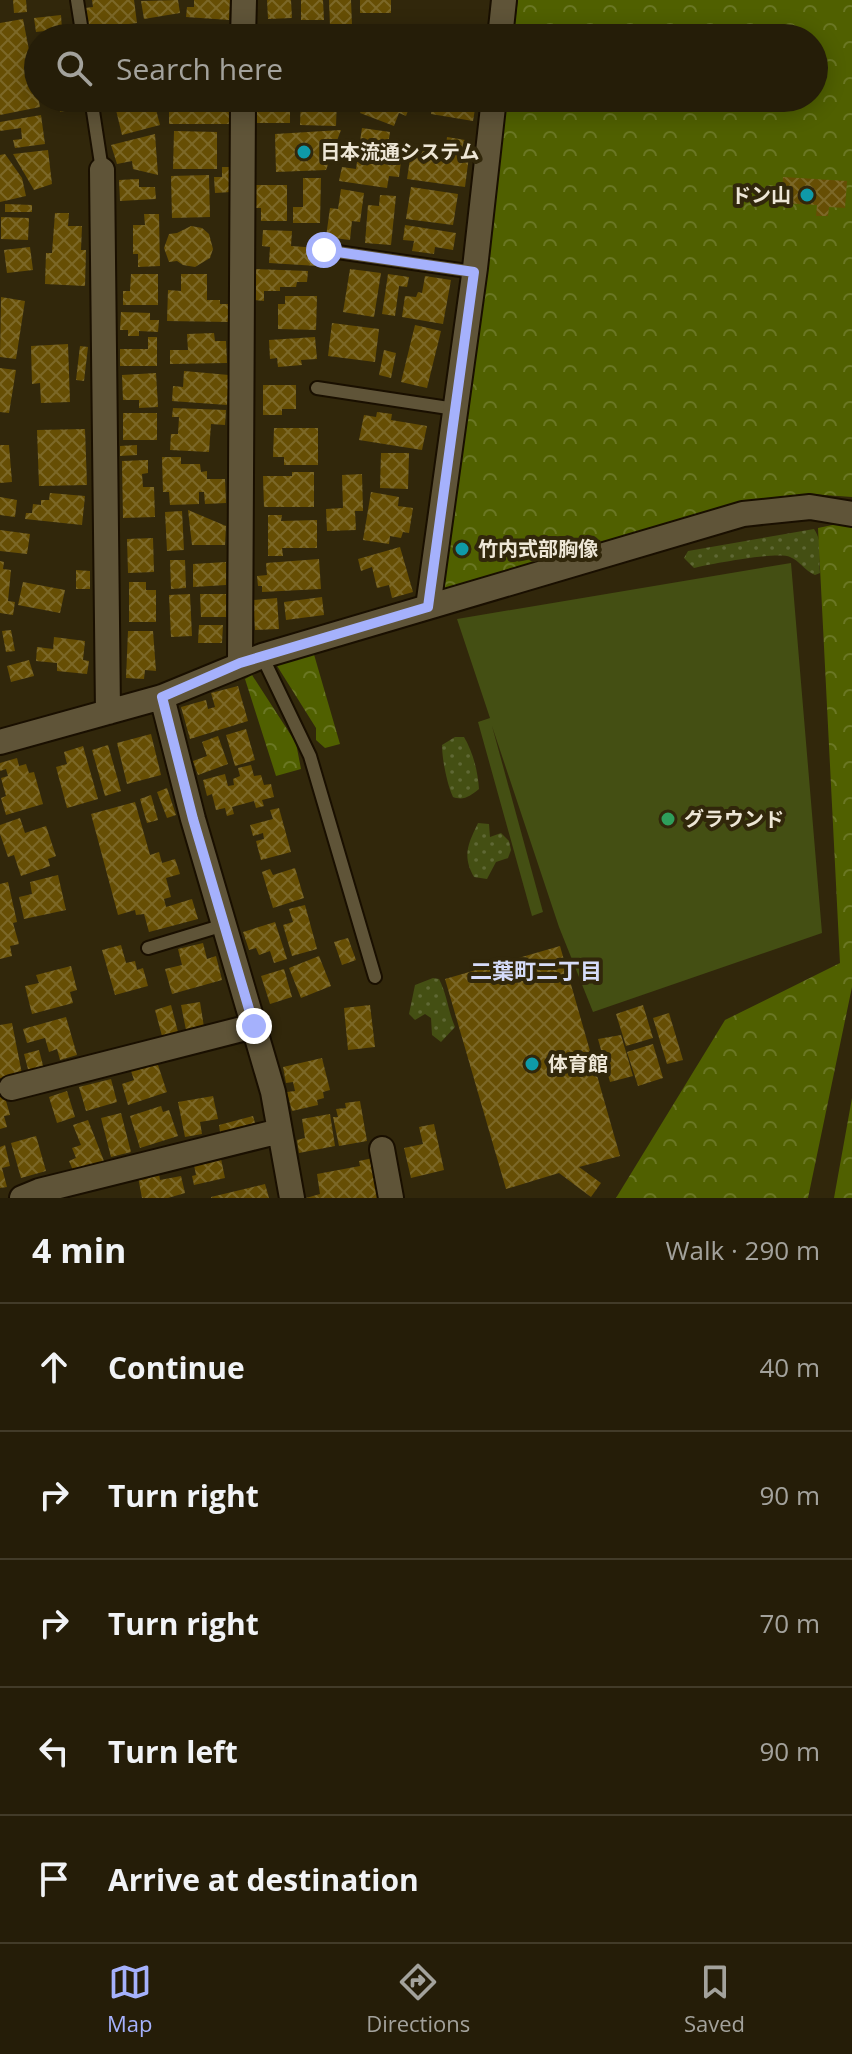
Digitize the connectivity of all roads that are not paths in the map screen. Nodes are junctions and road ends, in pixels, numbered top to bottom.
1 (77, 0) edge
2 (244, 0) edge
3 (504, 0) edge
4 (81, 24) edge
5 (243, 24) edge
6 (501, 24) edge
7 (93, 112) edge
8 (243, 112) edge
9 (492, 112) edge
10 (102, 170) joint
11 (324, 250) dead end
12 (474, 272) junction
13 (317, 388) dead end
14 (455, 409) junction
15 (852, 514) edge
16 (428, 607) junction
17 (251, 659) junction
18 (162, 697) junction
19 (108, 712) junction
20 (0, 742) edge
21 (224, 925) junction
22 (148, 948) dead end
23 (375, 977) dead end
24 (254, 1026) junction
25 (11, 1088) dead end
26 (280, 1131) junction
27 (382, 1149) dead end
28 (22, 1198) edge
29 (292, 1198) edge
30 (391, 1198) edge

1 - 4 lane
2 - 5 street
3 - 6 street
7 - 10 lane
8 - 17 street
9 - 12 street
10 - 19 street
11 - 12 lane
12 - 14 street
13 - 14 lane
14 - 16 street
15 - 16 street
16 - 17 street
17 - 18 street
17 - 23 lane
18 - 19 street
18 - 21 street
19 - 20 street
21 - 22 lane
21 - 24 street
24 - 25 street
24 - 26 street
26 - 28 street
26 - 29 street
27 - 30 street

